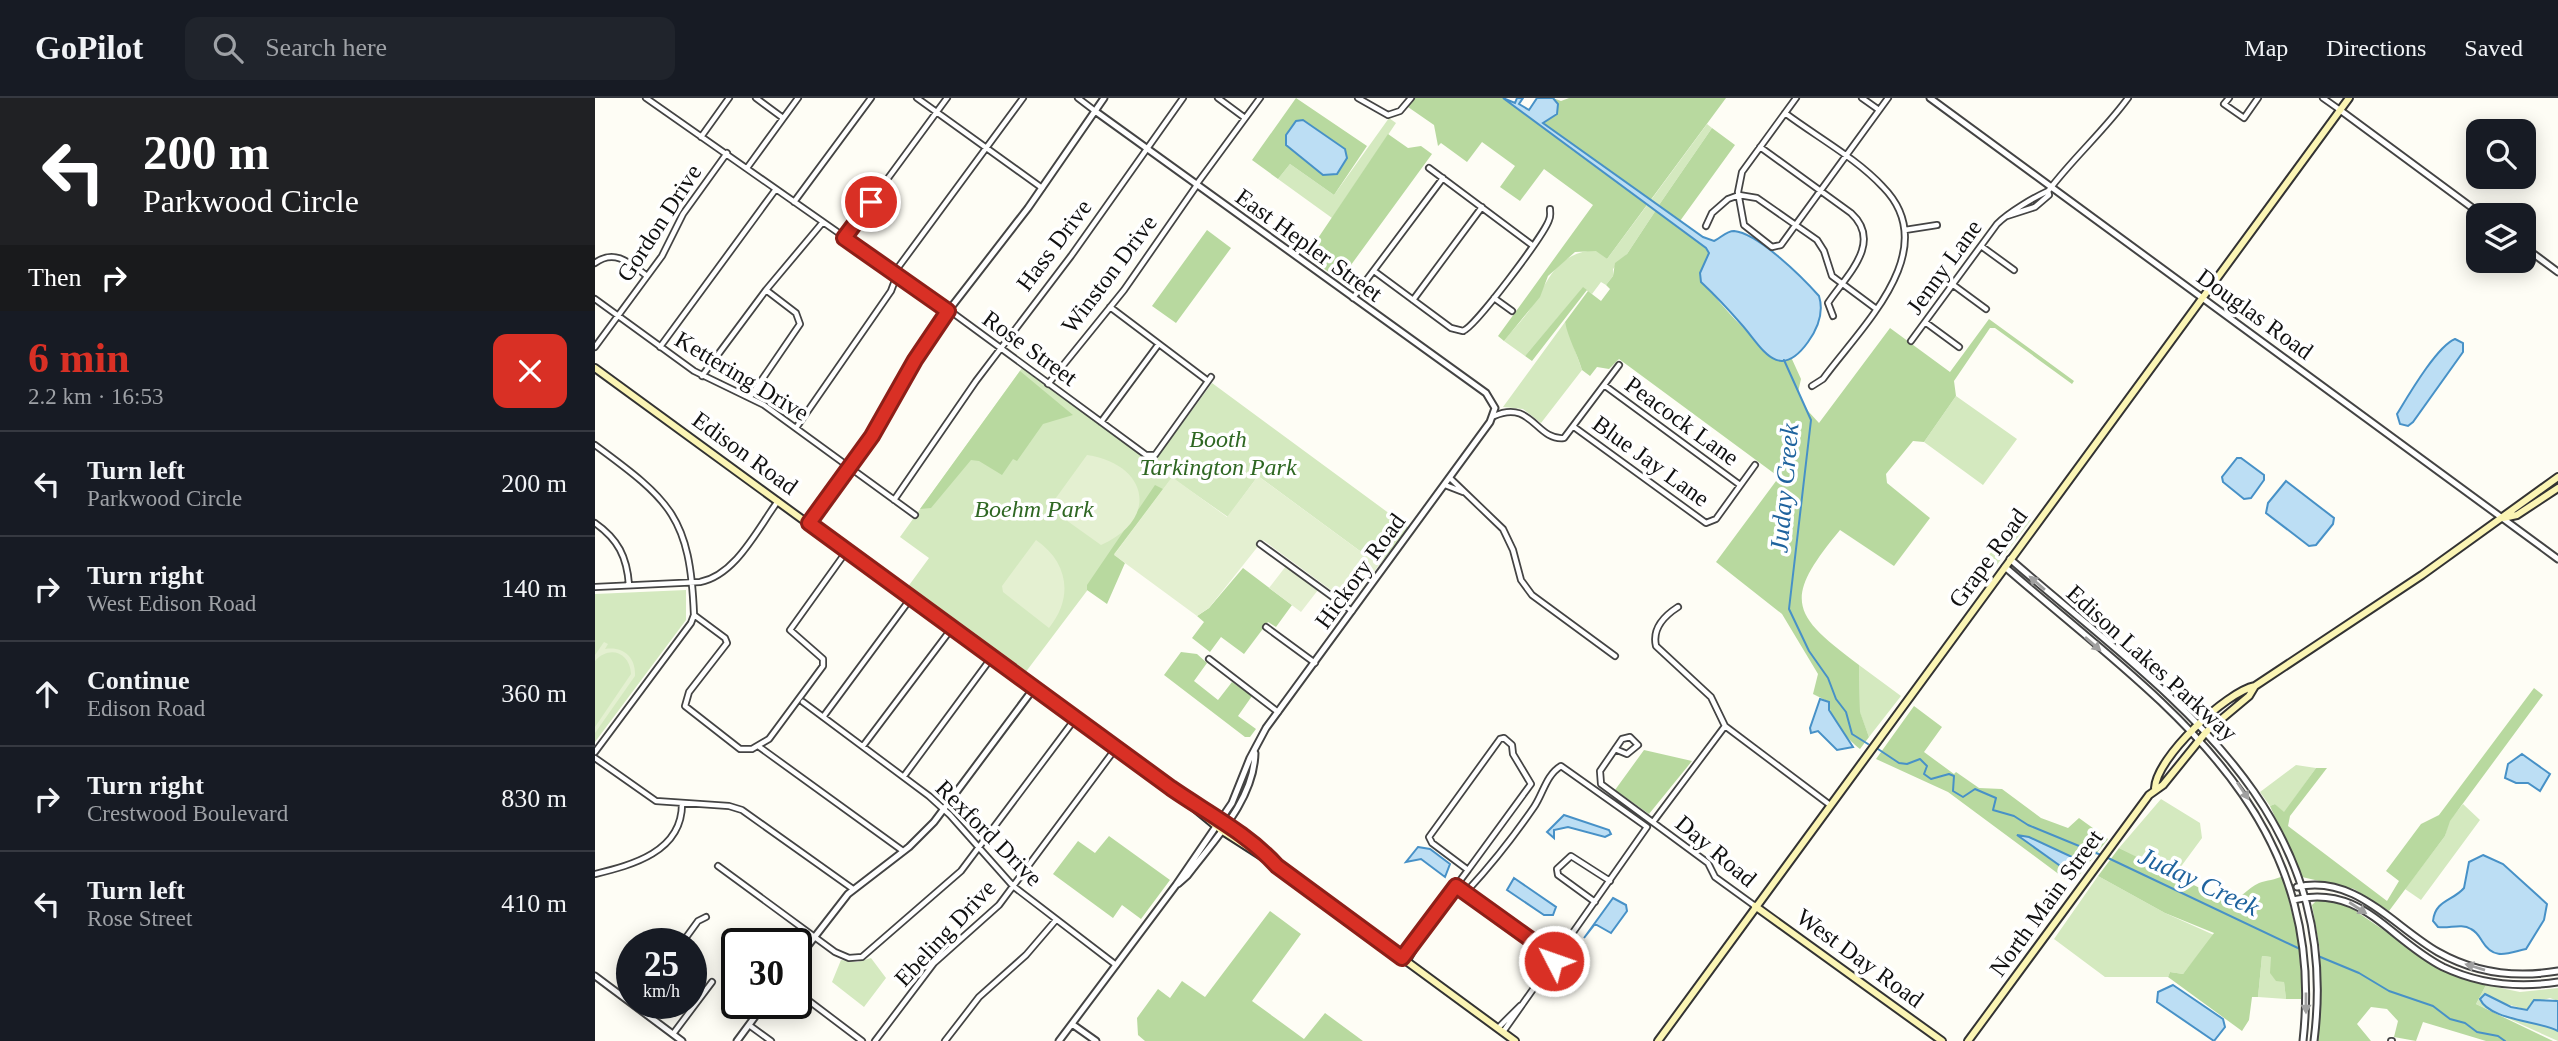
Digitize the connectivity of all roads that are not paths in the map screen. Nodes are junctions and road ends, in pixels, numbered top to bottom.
1 (646, 98) edge
2 (729, 98) edge
3 (756, 98) edge
4 (798, 98) edge
5 (871, 98) edge
6 (917, 98) edge
7 (947, 98) edge
8 (1023, 98) edge
9 (1078, 98) edge
10 (1104, 98) edge
11 (1183, 98) edge
12 (1218, 98) edge
13 (1260, 98) edge
14 (1358, 98) edge
15 (1411, 98) edge
16 (1796, 98) edge
17 (1862, 98) edge
18 (1888, 98) edge
19 (1930, 98) edge
20 (2129, 98) edge
21 (2229, 98) edge
22 (2258, 98) edge
23 (2323, 98) edge
24 (2349, 98) edge
25 (1879, 110) junction
26 (2340, 110) junction
27 (1095, 111) junction
28 (937, 112) junction
29 (1785, 113) junction
30 (783, 118) junction
31 (1245, 118) junction
32 (701, 136) junction
33 (1761, 146) junction
34 (986, 148) junction
35 (1146, 148) junction
36 (727, 153) junction
37 (1845, 158) junction
38 (747, 168) junction
39 (1429, 168) dead end
40 (1443, 178) junction
41 (1197, 185) junction
42 (1042, 188) junction
43 (776, 189) junction
44 (2050, 189) junction
45 (1820, 191) junction
46 (1739, 195) junction
47 (795, 202) junction
48 (2466, 203) edge
49 (1482, 208) junction
50 (1550, 209) dead end
51 (823, 222) junction
52 (1796, 224) junction
53 (1937, 225) dead end
54 (1706, 226) dead end
55 (1905, 230) junction
56 (844, 238) junction
57 (1532, 245) junction
58 (1981, 246) junction
59 (2536, 256) edge
60 (595, 263) edge
61 (1374, 271) junction
62 (2014, 271) dead end
63 (2558, 272) edge
64 (896, 274) junction
65 (647, 276) junction
66 (1842, 284) junction
67 (1952, 284) junction
68 (766, 290) junction
69 (1353, 298) junction
70 (1494, 298) junction
71 (2203, 298) junction
72 (595, 299) edge
73 (1413, 300) junction
74 (1110, 307) junction
75 (1875, 308) junction
76 (1986, 309) dead end
77 (948, 311) junction
78 (1511, 311) dead end
79 (618, 316) junction
80 (1833, 316) dead end
81 (1925, 322) junction
82 (1911, 341) dead end
83 (1158, 345) junction
84 (595, 347) edge
85 (660, 347) junction
86 (1959, 347) dead end
87 (999, 348) junction
88 (1619, 365) dead end
89 (595, 368) edge
90 (702, 376) junction
91 (1048, 384) junction
92 (1604, 385) junction
93 (1812, 386) dead end
94 (750, 397) junction
95 (1494, 414) junction
96 (1101, 422) junction
97 (1574, 427) junction
98 (796, 428) junction
99 (595, 445) edge
100 (1755, 465) dead end
101 (850, 468) junction
102 (2558, 477) edge
103 (1450, 478) junction
104 (1445, 485) junction
105 (1739, 485) junction
106 (2558, 488) edge
107 (1463, 492) junction
108 (894, 500) junction
109 (778, 501) junction
110 (915, 515) dead end
111 (2503, 518) junction
112 (595, 523) edge
113 (809, 523) junction
114 (1260, 544) dead end
115 (847, 551) junction
116 (2558, 558) edge
117 (2010, 559) junction
118 (2005, 567) junction
119 (693, 583) junction
120 (629, 585) junction
121 (595, 587) edge
122 (911, 598) junction
123 (1678, 607) dead end
124 (1352, 611) junction
125 (694, 615) junction
126 (1266, 627) dead end
127 (952, 628) junction
128 (1615, 656) dead end
129 (992, 657) junction
130 (1209, 659) dead end
131 (1315, 663) junction
132 (2255, 686) junction
133 (1034, 688) junction
134 (803, 702) dead end
135 (1278, 712) junction
136 (823, 717) junction
137 (1075, 718) junction
138 (2200, 724) junction
139 (1724, 726) junction
140 (2192, 731) junction
141 (2206, 732) junction
142 (2200, 738) junction
143 (758, 746) junction
144 (863, 746) junction
145 (1116, 748) junction
146 (1615, 749) junction
147 (595, 752) edge
148 (595, 758) edge
149 (904, 776) junction
150 (2155, 788) junction
151 (682, 804) junction
152 (1830, 805) junction
153 (944, 809) junction
154 (1653, 822) junction
155 (1221, 825) junction
156 (978, 848) junction
157 (903, 851) junction
158 (717, 866) dead end
159 (1468, 870) junction
160 (595, 874) edge
161 (1610, 881) junction
162 (1013, 886) junction
163 (2300, 886) junction
164 (1458, 888) junction
165 (853, 889) junction
166 (2290, 889) junction
167 (2304, 898) junction
168 (2294, 900) junction
169 (1595, 902) junction
170 (1755, 906) junction
171 (706, 917) dead end
172 (1056, 920) junction
173 (693, 928) edge
174 (814, 936) junction
175 (812, 939) edge
176 (1555, 957) junction
177 (1405, 960) junction
178 (1116, 965) junction
179 (2558, 971) edge
180 (595, 976) edge
181 (712, 982) dead end
182 (2558, 982) edge
183 (616, 990) edge
184 (812, 1003) edge
185 (654, 1019) edge
186 (753, 1019) edge
187 (1072, 1024) junction
188 (749, 1025) junction
189 (1501, 1030) junction
190 (673, 1034) junction
191 (682, 1041) edge
192 (737, 1041) edge
193 (771, 1041) edge
194 (862, 1041) edge
195 (875, 1041) edge
196 (945, 1041) edge
197 (1059, 1041) edge
198 (1096, 1041) edge
199 (1515, 1041) edge
200 (1657, 1041) edge
201 (1942, 1041) edge
202 (1968, 1041) edge
203 (2304, 1041) edge
204 (2314, 1041) edge

1 - 32 street, Rose Street
2 - 32 street
3 - 30 street
4 - 30 street
5 - 47 street
6 - 28 street
7 - 28 street
8 - 34 street
9 - 27 street
10 - 27 street
11 - 35 street, Hass Drive
12 - 31 street
13 - 31 street, Winston Drive
14 - 15 street
16 - 29 street
17 - 25 street
18 - 25 street
19 - 44 street, Douglas Road
20 - 44 street, Jenny Lane
21 - 22 street
23 - 26 street
24 - 26 main road, Grape Road
25 - 37 street
26 - 48 street
26 - 71 main road, Grape Road
27 - 35 street, East Hepler Street
27 - 42 street
28 - 34 street
28 - 56 street
29 - 33 street
29 - 37 street
30 - 38 street
31 - 41 street, Winston Drive
32 - 36 street, Rose Street
33 - 45 street
33 - 46 street
34 - 42 street
34 - 64 street
35 - 41 street, East Hepler Street
35 - 87 street, Hass Drive
36 - 38 street, Rose Street
36 - 65 street, Gordon Drive
37 - 45 street
37 - 55 street
38 - 43 street, Rose Street
39 - 40 street
40 - 49 street
40 - 61 street
41 - 69 street, East Hepler Street
41 - 74 street, Winston Drive
42 - 77 street
43 - 47 street, Rose Street
43 - 85 street
44 - 58 street, Jenny Lane
44 - 71 street, Douglas Road
45 - 52 street
45 - 66 street
46 - 52 street
46 - 52 street
46 - 54 street
47 - 51 street, Rose Street
49 - 57 street
49 - 73 street
50 - 57 street
51 - 56 street, Rose Street
51 - 68 street
52 - 66 street
53 - 55 street
55 - 75 street
56 - 64 street, Rose Street
57 - 70 street
58 - 62 street
58 - 67 street, Jenny Lane
59 - 63 street
60 - 65 street
61 - 69 street
61 - 73 street
64 - 77 street, Rose Street
64 - 98 street
65 - 79 street, Gordon Drive
66 - 75 street
66 - 80 street
67 - 76 street
67 - 81 street, Jenny Lane
68 - 90 street
68 - 94 street
69 - 95 street, East Hepler Street
70 - 73 street
70 - 78 street
71 - 111 street, Douglas Road
71 - 117 main road, Grape Road
72 - 79 street, Kettering Drive
74 - 83 street
74 - 91 street, Winston Drive
75 - 93 street
77 - 87 street, Rose Street
77 - 101 street
79 - 84 street, Gordon Drive
79 - 85 street, Kettering Drive
81 - 82 street, Jenny Lane
81 - 86 street
83 - 96 street
83 - 96 street, Rose Street
85 - 90 street, Kettering Drive
87 - 91 street, Rose Street
87 - 108 street, Hass Drive
88 - 92 street
89 - 109 main road, Edison Road
90 - 94 street, Kettering Drive
91 - 96 street, Rose Street
92 - 97 street
92 - 105 street, Peacock Lane
94 - 98 street, Kettering Drive
95 - 97 street
95 - 103 street, Hickory Road
97 - 105 street, Blue Jay Lane
98 - 101 street, Kettering Drive
99 - 119 street
100 - 105 street
101 - 108 street, Kettering Drive
101 - 113 street
102 - 111 main road, North Main Street
103 - 104 street, Hickory Road
103 - 107 street
104 - 107 street
104 - 124 street, Hickory Road
106 - 111 main road, North Main Street
107 - 128 street
108 - 110 street, Kettering Drive
109 - 113 main road, Edison Road
109 - 119 street
111 - 116 street, Douglas Road
111 - 132 main road, North Main Street
112 - 120 street
113 - 115 main road, Edison Road
114 - 124 street
115 - 122 main road, Edison Road
115 - 143 street
117 - 118 main road, Grape Road
138 -> 117 street, Edison Lakes Parkway
118 -> 140 street, Edison Lakes Parkway
118 - 152 main road, Grape Road
119 - 120 street
119 - 125 street
120 - 121 street
122 - 127 main road, Edison Road
122 - 136 street
123 - 139 street
124 - 131 street, Hickory Road
125 - 143 street
125 - 147 street
126 - 131 street
127 - 129 main road, Edison Road
127 - 144 street
129 - 133 main road, Edison Road
129 - 149 street
130 - 135 street
131 - 135 street, Hickory Road
132 - 138 main road, North Main Street
132 - 141 main road, North Main Street
133 - 137 main road, Edison Road
133 - 153 street
134 - 136 street, Rexford Drive
135 - 155 street, Hickory Road
136 - 144 street, Rexford Drive
137 - 145 main road, Edison Road
137 - 156 street
138 - 140 main road, North Main Street
138 - 141 street, Edison Lakes Parkway
139 - 152 street
139 - 154 street
140 - 142 street, Edison Lakes Parkway
140 - 150 main road, North Main Street
141 - 142 main road, North Main Street
141 - 163 street, Edison Lakes Parkway
142 - 150 main road, North Main Street
142 -> 166 street, Edison Lakes Parkway
143 - 157 street
144 - 149 street, Rexford Drive
145 - 155 main road, Edison Road
145 - 162 street, Ebeling Drive
146 - 146 street
146 - 154 street, Day Road
148 - 151 street
149 - 153 street, Rexford Drive
150 - 202 main road, North Main Street
151 - 160 street
151 - 165 street
152 - 170 main road, Grape Road
153 - 156 street, Rexford Drive
153 - 157 street
154 - 170 street, Day Road
155 - 177 main road, Edison Road
155 - 178 street, Hickory Road
156 - 162 street, Rexford Drive
156 - 174 street
157 - 165 street
158 - 174 street
159 - 159 street
159 - 164 street
161 - 164 street
161 - 169 street
161 - 169 street
162 - 172 street, Rexford Drive
162 - 195 street, Ebeling Drive
163 - 166 street
163 - 167 street, Edison Lakes Parkway
179 -> 163 street
164 - 176 street
164 - 177 street
165 - 174 street
166 - 168 street, Edison Lakes Parkway
167 - 168 street
167 -> 182 street
167 - 204 street, Edison Lakes Parkway
168 -> 203 street, Edison Lakes Parkway
169 - 176 street
170 - 200 main road, Grape Road
170 - 201 main road, West Day Road
171 - 173 street
172 - 178 street, Rexford Drive
172 - 196 street
174 - 175 street
176 - 189 street
177 - 189 main road, Edison Road
178 - 187 street, Hickory Road
180 - 183 street
181 - 190 street
184 - 194 street
185 - 190 street
186 - 188 street
187 - 197 street, Hickory Road
187 - 198 street
188 - 192 street
188 - 193 street
189 - 199 main road, Edison Road
190 - 191 street

